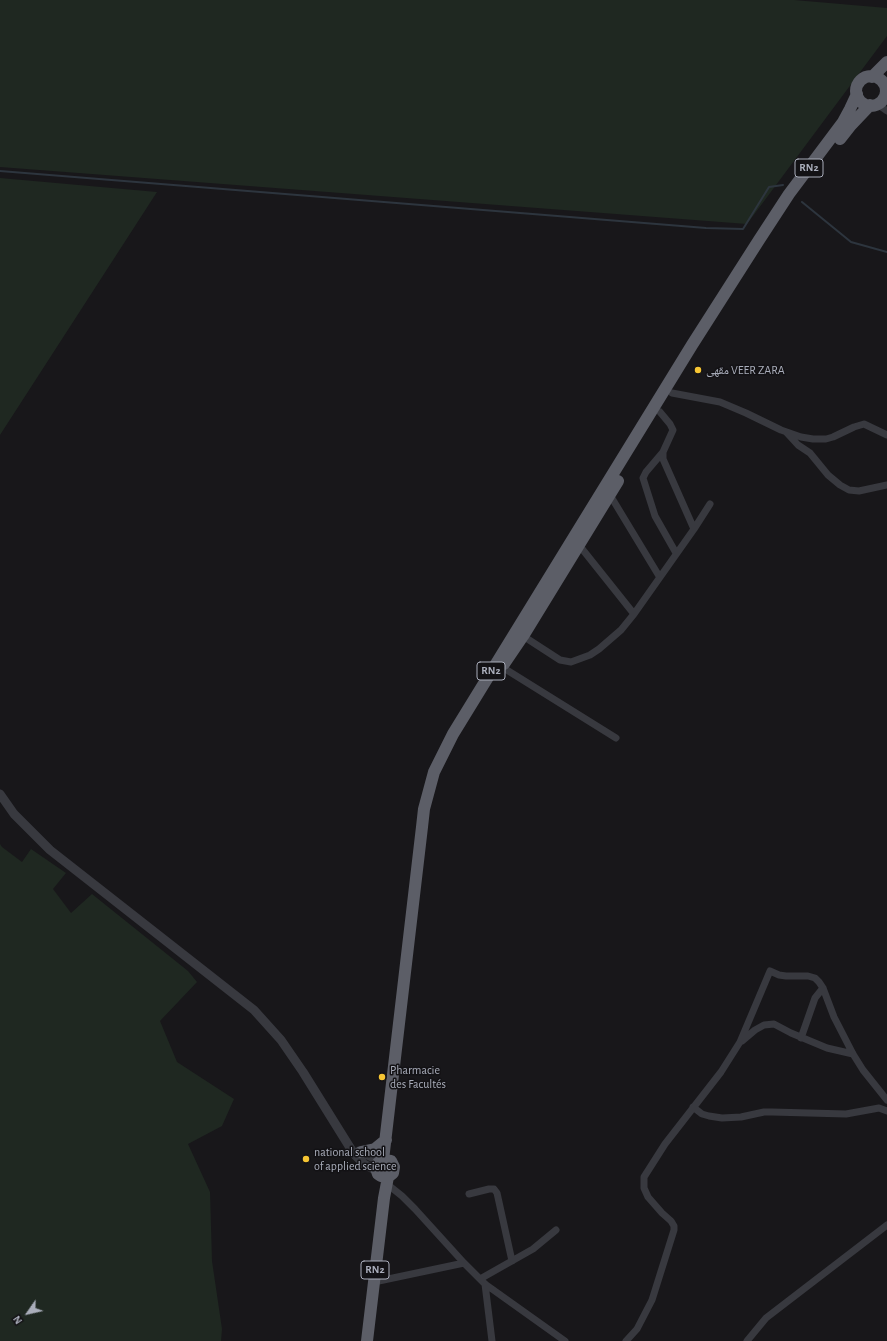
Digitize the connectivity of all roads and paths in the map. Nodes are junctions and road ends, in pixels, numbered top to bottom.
1 (887, 62) edge
2 (872, 77) junction
3 (886, 87) edge
4 (857, 94) junction
5 (878, 107) edge
6 (672, 393) junction
7 (660, 412) junction
8 (787, 432) junction
9 (887, 435) edge
10 (662, 452) junction
11 (887, 485) edge
12 (610, 495) junction
13 (710, 504) dead end
14 (694, 529) junction
15 (579, 545) junction
16 (676, 553) junction
17 (660, 576) junction
18 (634, 614) junction
19 (524, 636) junction
20 (502, 667) junction
21 (616, 738) dead end
22 (0, 794) edge
23 (823, 988) junction
24 (801, 1038) junction
25 (740, 1042) junction
26 (852, 1054) junction
27 (887, 1100) edge
28 (693, 1107) junction
29 (887, 1111) edge
30 (386, 1140) junction
31 (349, 1146) junction
32 (361, 1152) junction
33 (384, 1170) junction
34 (469, 1194) dead end
35 (887, 1225) edge
36 (556, 1230) dead end
37 (512, 1261) junction
38 (464, 1263) junction
39 (483, 1281) junction
40 (374, 1282) junction
41 (367, 1341) edge
42 (492, 1341) edge
43 (565, 1341) edge
44 (626, 1341) edge
45 (747, 1341) edge

1 - 2 highway, RN2
2 - 3 highway, RN2
2 - 4 highway, RN2
3 - 5 highway, RN2
4 - 5 highway
4 - 30 highway, RN2
5 - 6 highway, RN2
6 - 7 highway, RN2
6 - 8 street
7 - 10 street
7 - 12 highway, RN2
8 - 9 street
8 - 11 street
10 - 14 street
10 - 16 street
12 - 15 highway, RN2
12 - 17 street
13 - 14 street
14 - 16 street
15 - 18 street
15 - 19 highway, RN2
16 - 17 street
17 - 18 street
18 - 19 street
19 - 20 highway, RN2
20 - 21 street
20 - 33 highway, RN2
22 - 31 street
23 - 24 street
23 - 25 street
23 - 26 street
24 - 25 street
24 - 26 street
25 - 28 street
26 - 27 street
28 - 29 street
28 - 44 street
30 - 32 highway
30 - 33 highway, RN2
31 - 32 street
31 - 33 street
32 - 33 street
33 - 38 street
33 - 40 highway, RN2
34 - 37 street
35 - 45 street
36 - 37 street
37 - 39 street
38 - 39 street
38 - 40 street
39 - 42 street
39 - 43 street
40 - 41 highway, RN2

